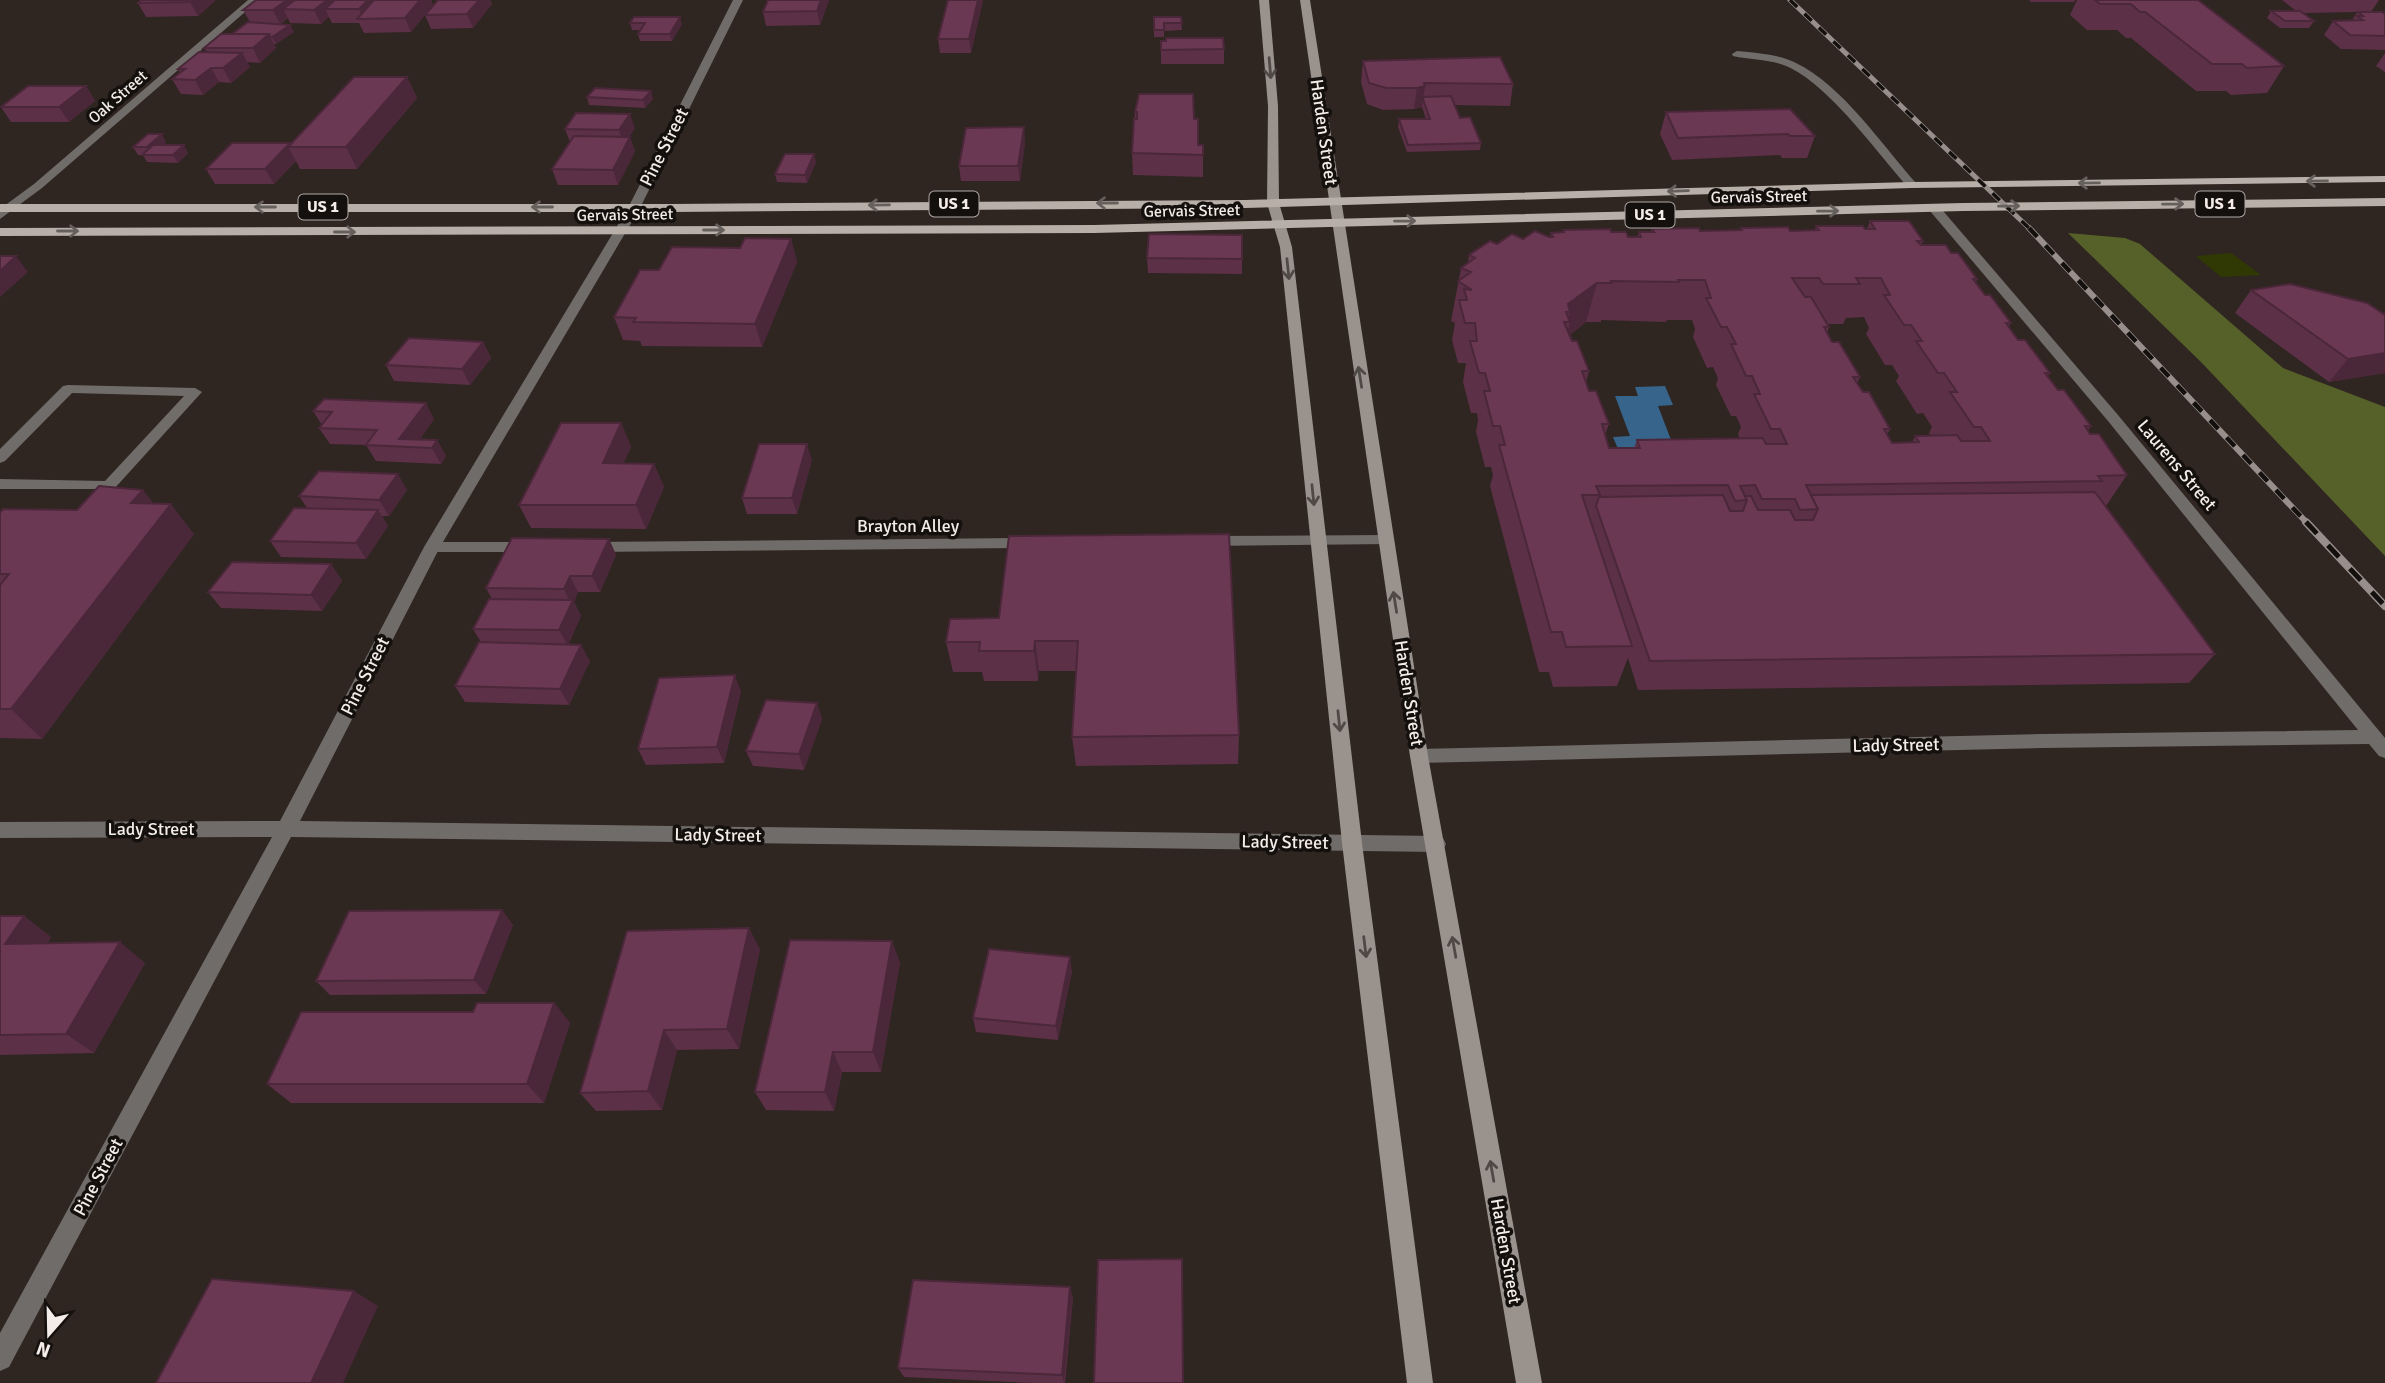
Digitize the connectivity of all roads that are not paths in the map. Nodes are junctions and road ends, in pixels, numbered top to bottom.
1 (254, 0) edge
2 (738, 0) edge
3 (1264, 0) edge
4 (1305, 0) edge
5 (1737, 54) dead end
6 (2385, 180) edge
7 (1912, 185) junction
8 (1334, 200) junction
9 (2385, 202) edge
10 (1273, 203) junction
11 (6, 208) edge
12 (634, 208) junction
13 (1934, 208) junction
14 (0, 215) edge
15 (1337, 223) junction
16 (1281, 226) junction
17 (622, 230) junction
18 (0, 232) edge
19 (0, 458) edge
20 (0, 484) edge
21 (1385, 540) junction
22 (1185, 541) edge
23 (1318, 541) junction
24 (1048, 543) edge
25 (432, 547) junction
26 (541, 547) edge
27 (569, 547) edge
28 (2379, 744) edge
29 (1419, 756) junction
30 (0, 830) edge
31 (286, 830) junction
32 (1352, 843) junction
33 (1436, 844) junction
34 (0, 1358) edge
35 (1420, 1383) edge
36 (1529, 1383) edge

1 - 11 street, Oak Street
2 - 12 street, Pine Street
3 -> 10 main road
4 - 8 main road, Harden Street
5 - 7 street
6 -> 7 main road, Gervais Street
7 -> 8 main road, Gervais Street
8 - 10 main road, Gervais Street
8 - 15 main road, Harden Street
13 -> 9 main road, Gervais Street / US 1
10 -> 12 main road, Gervais Street / US 1
10 - 16 main road
12 -> 11 main road, Gervais Street / US 1
11 - 14 street, Oak Street
12 - 17 street, Pine Street
15 -> 13 main road, Gervais Street / US 1
13 - 28 street, Laurens Street
15 - 16 main road, Gervais Street / US 1
21 -> 15 main road, Harden Street
17 -> 16 main road, Gervais Street / US 1
16 -> 23 main road
18 -> 17 main road, Gervais Street / US 1
17 - 25 street, Pine Street
19 - 20 street
21 - 23 street
29 -> 21 main road, Harden Street
22 - 23 street
23 -> 32 main road
24 - 27 street, Brayton Alley
25 - 26 street
25 - 31 street, Pine Street
28 - 29 street, Lady Street
29 - 33 main road, Harden Street
30 - 31 street, Lady Street
31 - 32 street, Lady Street
31 - 34 street, Pine Street
32 - 33 street, Lady Street
32 -> 35 main road
36 -> 33 main road, Harden Street

